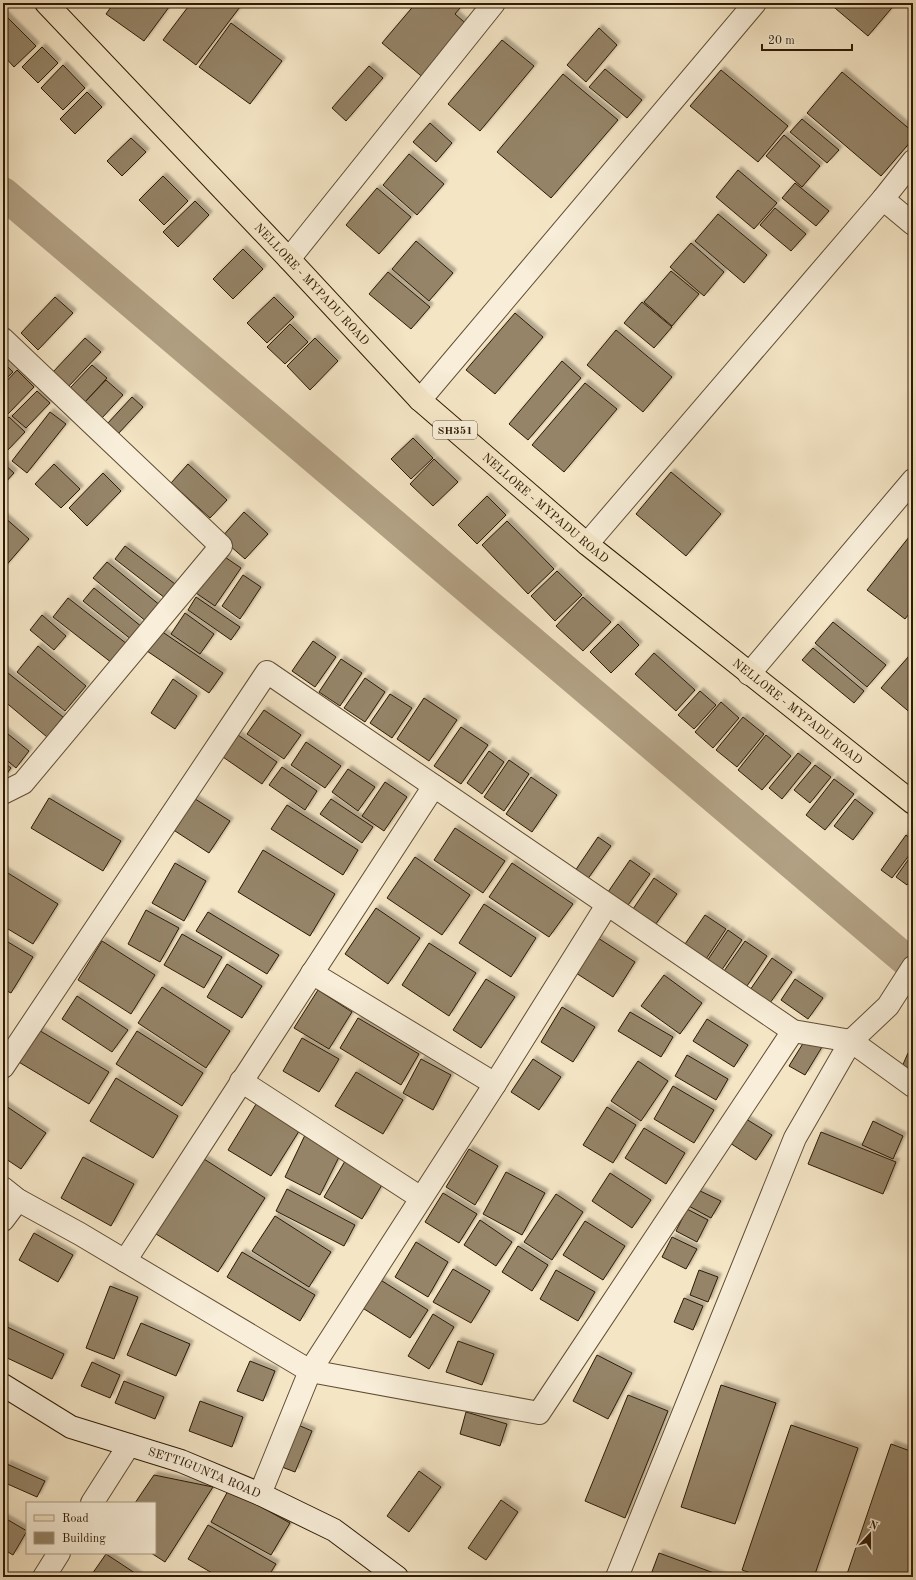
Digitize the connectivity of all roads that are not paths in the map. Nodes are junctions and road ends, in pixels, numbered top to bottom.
1 (46, 3) edge
2 (494, 3) edge
3 (755, 3) edge
4 (913, 161) edge
5 (883, 199) junction
6 (913, 224) edge
7 (289, 259) junction
8 (3, 339) edge
9 (420, 400) junction
10 (913, 480) edge
11 (587, 544) junction
12 (749, 674) junction
13 (434, 786) junction
14 (3, 793) edge
15 (913, 804) edge
16 (607, 904) junction
17 (913, 967) edge
18 (312, 973) junction
19 (793, 1031) junction
20 (851, 1041) junction
21 (3, 1067) edge
22 (241, 1081) junction
23 (495, 1084) junction
24 (913, 1086) edge
25 (11, 1194) edge
26 (421, 1198) junction
27 (3, 1220) edge
28 (125, 1260) junction
29 (310, 1371) junction
30 (3, 1385) edge
31 (130, 1445) junction
32 (260, 1494) junction
33 (93, 1502) edge
34 (59, 1554) edge
35 (44, 1577) edge
36 (397, 1577) edge
37 (617, 1577) edge

1 - 7 main road, NELLORE - MYPADU ROAD / SH351
2 - 7 street
3 - 9 street
4 - 5 street
5 - 6 street
5 - 11 street
7 - 9 main road, NELLORE - MYPADU ROAD / SH351
8 - 14 street
9 - 11 main road, NELLORE - MYPADU ROAD / SH351
10 - 12 street
11 - 12 main road, NELLORE - MYPADU ROAD / SH351
12 - 15 main road, NELLORE - MYPADU ROAD / SH351
13 - 16 street
13 - 18 street
13 - 21 street
16 - 19 street
16 - 23 street
17 - 20 street
18 - 22 street
18 - 23 street
19 - 20 street
19 - 29 street
20 - 24 street
20 - 37 street
22 - 26 street
22 - 28 street
23 - 26 street
25 - 27 street
25 - 28 street
26 - 29 street
28 - 29 street
29 - 32 street
30 - 31 street, SETTIGUNTA ROAD
31 - 32 street, SETTIGUNTA ROAD
31 - 33 street
32 - 36 street, SETTIGUNTA ROAD
34 - 35 street

